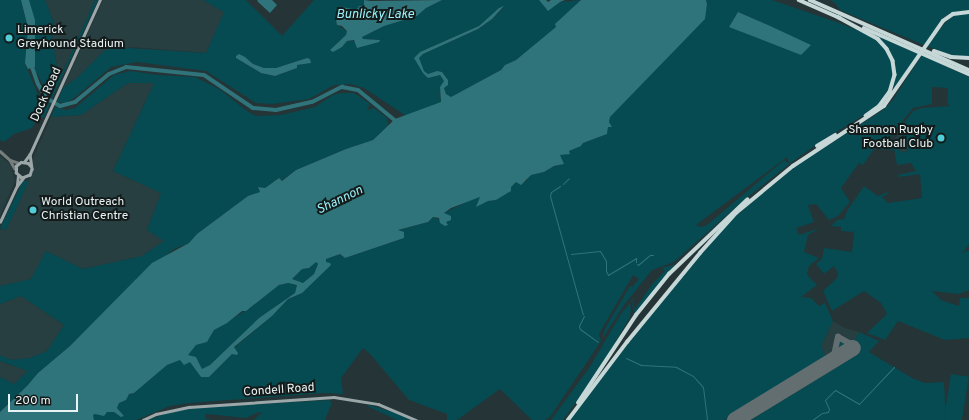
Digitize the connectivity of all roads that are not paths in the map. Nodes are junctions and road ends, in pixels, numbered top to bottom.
1 (100, 0) edge
2 (799, 0) edge
3 (810, 0) edge
4 (969, 12) edge
5 (838, 17) junction
6 (894, 36) junction
7 (969, 58) edge
8 (969, 70) edge
9 (969, 74) edge
10 (0, 151) edge
11 (30, 154) junction
12 (10, 160) junction
13 (24, 162) junction
14 (19, 164) junction
15 (31, 166) junction
16 (16, 170) junction
17 (18, 176) junction
18 (23, 178) junction
19 (16, 186) junction
20 (0, 222) edge
21 (143, 420) edge
22 (416, 420) edge
23 (565, 420) edge
24 (568, 420) edge

1 - 11 main road, Dock Road
2 - 5 highway
3 - 6 highway
4 - 24 highway
5 - 9 highway
5 - 23 highway
6 - 7 highway
6 - 8 highway
10 - 12 street
11 - 13 main road, Dock Road
11 - 15 main road, Dock Road
12 - 14 street
12 - 16 street
13 - 14 main road
13 - 15 main road
14 - 16 main road
15 - 18 main road
16 - 17 main road
17 - 18 main road
17 - 19 main road
18 - 19 main road
19 - 20 main road
21 - 22 main road, Condell Road

